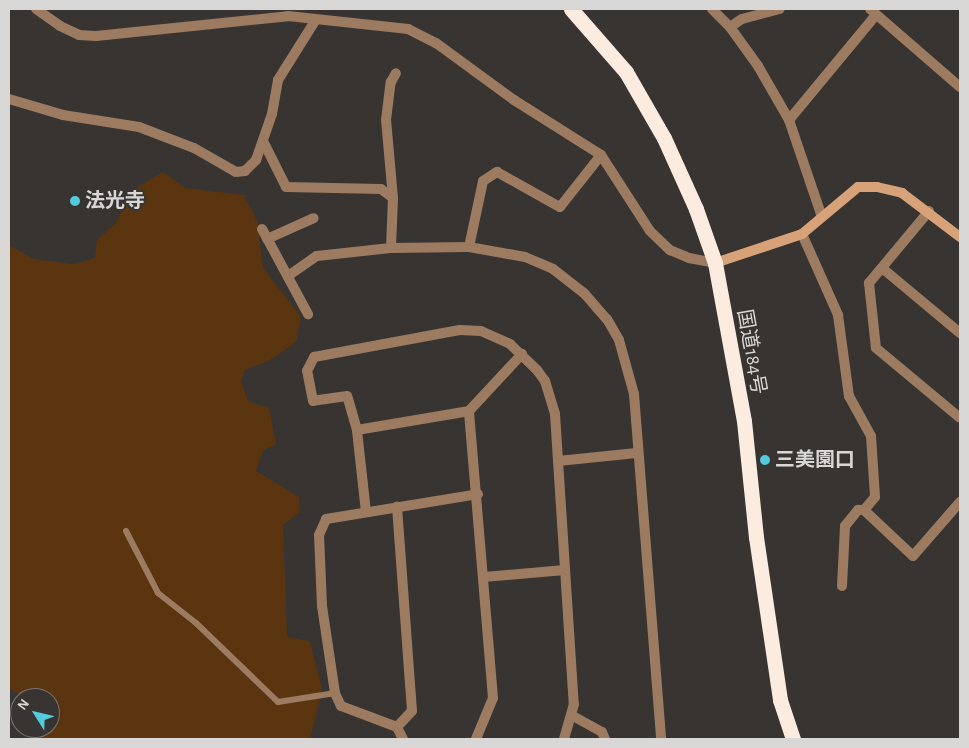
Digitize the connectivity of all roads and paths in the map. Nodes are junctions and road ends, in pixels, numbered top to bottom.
1 (36, 9) edge
2 (571, 9) edge
3 (712, 9) edge
4 (780, 9) edge
5 (873, 12) edge
6 (315, 20) junction
7 (730, 27) junction
8 (396, 73) dead end
9 (960, 87) edge
10 (9, 99) edge
11 (789, 120) junction
12 (263, 142) junction
13 (601, 155) junction
14 (393, 198) junction
15 (929, 211) junction
16 (822, 217) junction
17 (314, 218) dead end
18 (262, 229) dead end
19 (802, 234) junction
20 (960, 238) edge
21 (268, 239) junction
22 (469, 246) junction
23 (391, 248) junction
24 (715, 263) junction
25 (882, 268) junction
26 (288, 276) junction
27 (308, 314) dead end
28 (960, 333) edge
29 (522, 354) junction
30 (469, 411) junction
31 (960, 418) edge
32 (357, 430) junction
33 (637, 453) junction
34 (558, 461) junction
35 (478, 494) junction
36 (960, 502) edge
37 (397, 507) junction
38 (864, 510) junction
39 (366, 512) junction
40 (126, 531) dead end
41 (565, 570) junction
42 (484, 577) junction
43 (842, 586) dead end
44 (335, 693) junction
45 (572, 716) junction
46 (396, 728) junction
47 (404, 739) edge
48 (476, 739) edge
49 (564, 739) edge
50 (605, 739) edge
51 (661, 739) edge
52 (793, 739) edge

1 - 6 street
2 - 24 highway, 国道184号
3 - 7 street
4 - 7 street
5 - 9 street
5 - 11 street
6 - 12 street
6 - 13 street
7 - 11 street
8 - 14 street
10 - 12 street
11 - 16 street
12 - 14 street
13 - 22 street
13 - 24 street
14 - 23 street
15 - 16 street
15 - 20 street
15 - 25 street
16 - 19 street
17 - 21 street
18 - 21 street
19 - 24 street
19 - 38 street
21 - 26 street
22 - 23 street
22 - 33 street
23 - 26 street
24 - 52 highway, 国道184号
25 - 28 street
25 - 31 street
26 - 27 street
29 - 30 street
29 - 32 street
29 - 34 street
30 - 32 street
30 - 35 street
32 - 39 street
33 - 34 street
33 - 51 street
34 - 41 street
35 - 37 street
35 - 42 street
36 - 38 street
37 - 39 street
37 - 46 street
38 - 43 street
39 - 44 street
40 - 44 lane
41 - 42 street
41 - 45 street
42 - 48 street
44 - 46 street
45 - 49 street
45 - 50 street
46 - 47 street

